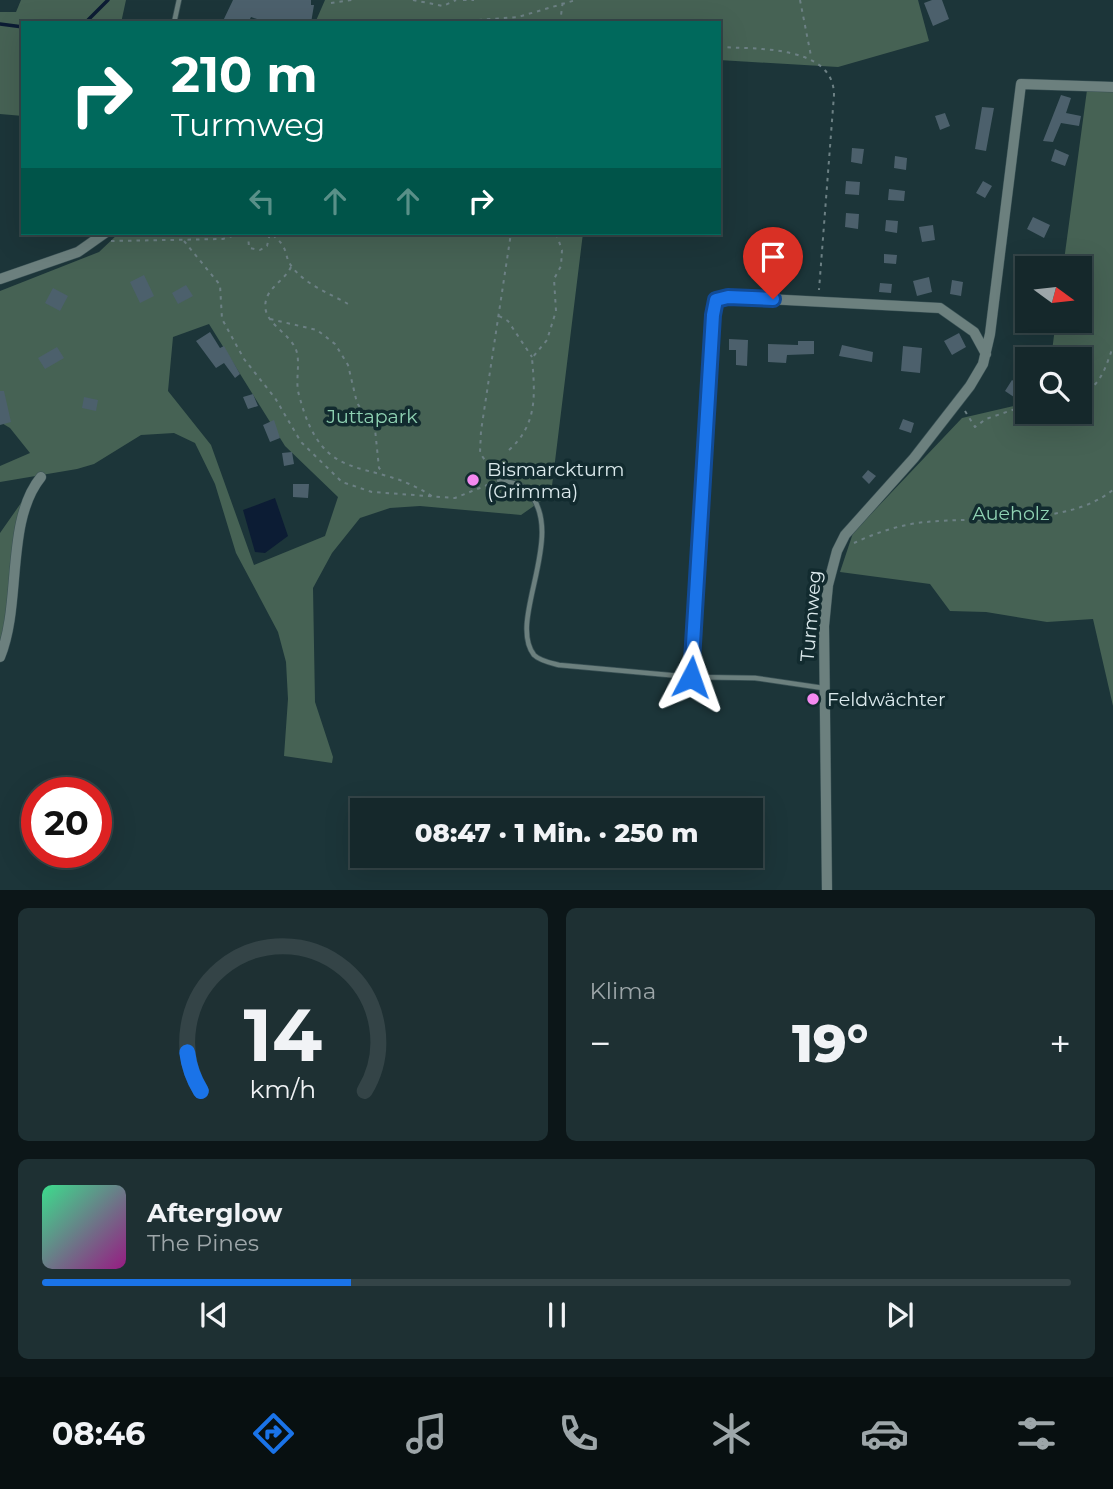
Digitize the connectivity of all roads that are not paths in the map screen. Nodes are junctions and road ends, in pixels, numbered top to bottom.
1 (179, 0) edge
2 (174, 21) edge
3 (1113, 87) edge
4 (104, 235) edge
5 (0, 279) edge
6 (712, 339) joint
7 (986, 354) junction
8 (41, 477) dead end
9 (499, 480) road end
10 (0, 657) edge
11 (691, 677) junction
12 (823, 688) junction
13 (827, 890) edge

1 - 2 lane
3 - 7 street, Turmweg
4 - 5 street
6 - 7 street
6 - 11 lane
7 - 12 street, Turmweg
8 - 10 street
9 - 11 lane
11 - 12 lane
12 - 13 street, Turmweg

